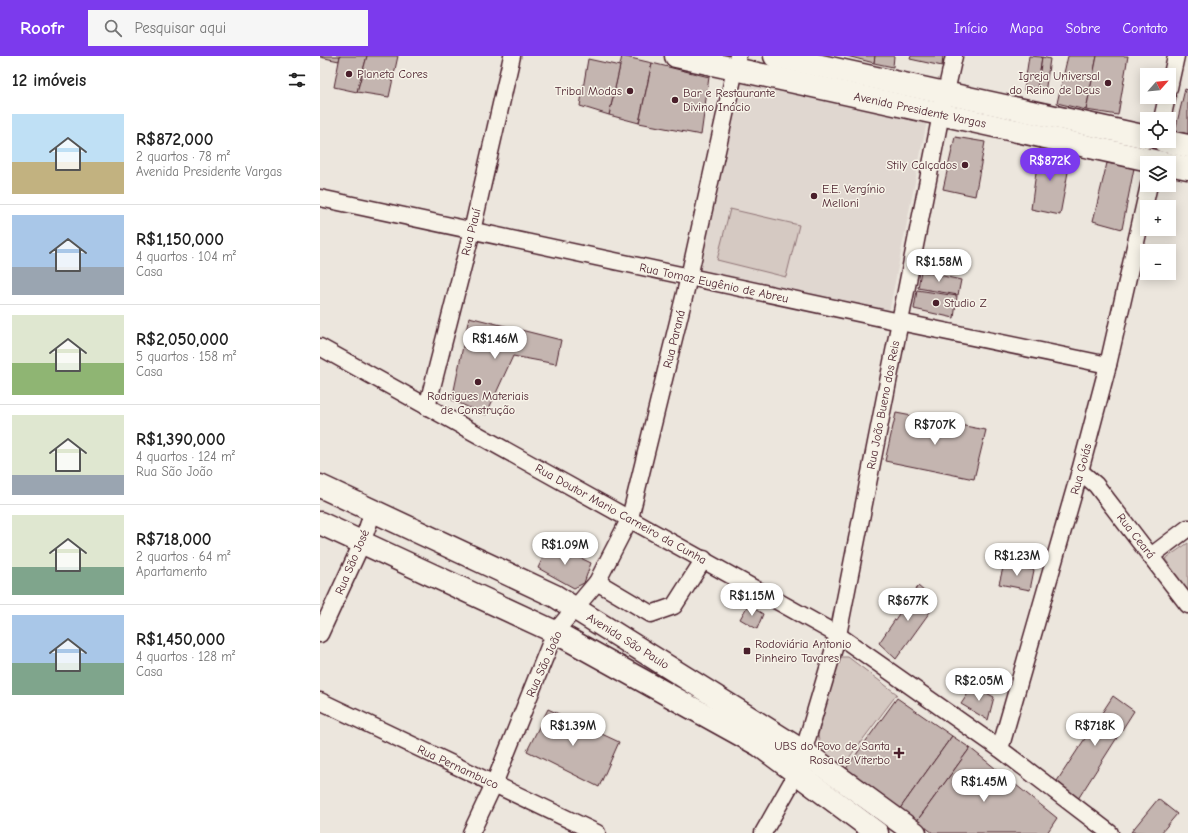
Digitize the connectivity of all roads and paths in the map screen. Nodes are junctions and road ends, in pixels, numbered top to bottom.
1 (512, 56) edge
2 (676, 56) edge
3 (775, 56) edge
4 (954, 56) edge
5 (1176, 56) edge
6 (737, 63) edge
7 (1173, 68) edge
8 (946, 93) junction
9 (941, 114) junction
10 (1140, 135) edge
11 (1176, 144) edge
12 (1188, 146) edge
13 (1149, 156) edge
14 (1176, 164) edge
15 (1188, 168) edge
16 (1147, 192) edge
17 (320, 198) edge
18 (472, 231) junction
19 (689, 277) junction
20 (900, 322) junction
21 (320, 347) edge
22 (1108, 365) junction
23 (427, 407) junction
24 (1080, 471) junction
25 (320, 486) edge
26 (373, 511) junction
27 (630, 518) junction
28 (320, 523) edge
29 (1188, 528) edge
30 (362, 542) junction
31 (1151, 556) junction
32 (704, 559) junction
33 (597, 582) junction
34 (1188, 605) edge
35 (574, 608) junction
36 (555, 632) junction
37 (320, 634) edge
38 (838, 635) junction
39 (320, 701) edge
40 (1000, 749) junction
41 (804, 752) junction
42 (797, 773) junction
43 (494, 784) junction
44 (471, 833) edge
45 (597, 833) edge
46 (764, 833) edge
47 (877, 833) edge
48 (915, 833) edge
49 (1110, 833) edge

1 - 18 street, Rua Piauí
2 - 6 main road, Avenida Presidente Vargas
3 - 8 main road, Avenida Presidente Vargas
4 - 8 street, Rua João Bueno dos Reis
5 - 7 street
6 - 9 main road, Avenida Presidente Vargas
6 - 19 street, Rua Paraná
8 - 9 street, Rua João Bueno dos Reis
8 - 10 main road, Avenida Presidente Vargas
9 - 13 main road, Avenida Presidente Vargas
9 - 20 street, Rua João Bueno dos Reis
11 - 12 main road
14 - 15 main road, Avenida Presidente Vargas
16 - 22 street, Rua Goiás
17 - 18 street, Rua Tomaz Eugênio de Abreu
18 - 19 street, Rua Tomaz Eugênio de Abreu
18 - 23 street, Rua Piauí
19 - 20 street, Rua Tomaz Eugênio de Abreu
19 - 27 street, Rua Paraná
20 - 22 street, Rua Tomaz Eugênio de Abreu
20 - 38 street, Rua João Bueno dos Reis
21 - 23 street, Rua Doutor Mario Carneiro da Cunha
22 - 24 street, Rua Goiás
23 - 27 street, Rua Doutor Mario Carneiro da Cunha
24 - 31 street, Rua Ceará
24 - 40 street, Rua Goiás
25 - 26 main road, Avenida São Paulo
26 - 30 street, Rua São José
26 - 35 main road, Avenida São Paulo
27 - 32 street, Rua Doutor Mario Carneiro da Cunha
27 - 33 street, Rua Paraná
28 - 30 main road, Avenida São Paulo
29 - 31 street
30 - 36 main road, Avenida São Paulo
30 - 37 street, Rua São José
31 - 34 street, Rua Ceará
32 - 33 street
32 - 38 street, Rua Doutor Mario Carneiro da Cunha
33 - 35 street, Rua Paraná
35 - 36 street, Rua São João
35 - 41 main road, Avenida São Paulo
36 - 42 main road, Avenida São Paulo
36 - 43 street, Rua São João
38 - 40 street, Rua Doutor Mario Carneiro da Cunha
38 - 41 street, Rua João Bueno dos Reis
39 - 43 street, Rua Pernambuco
40 - 49 street, Rua Doutor Mario Carneiro da Cunha
41 - 42 street, Rua João Bueno dos Reis
41 - 48 main road, Avenida São Paulo
42 - 46 street, Rua João Bueno dos Reis
42 - 47 main road, Avenida São Paulo
43 - 44 street, Rua São João
43 - 45 street, Rua Pernambuco

